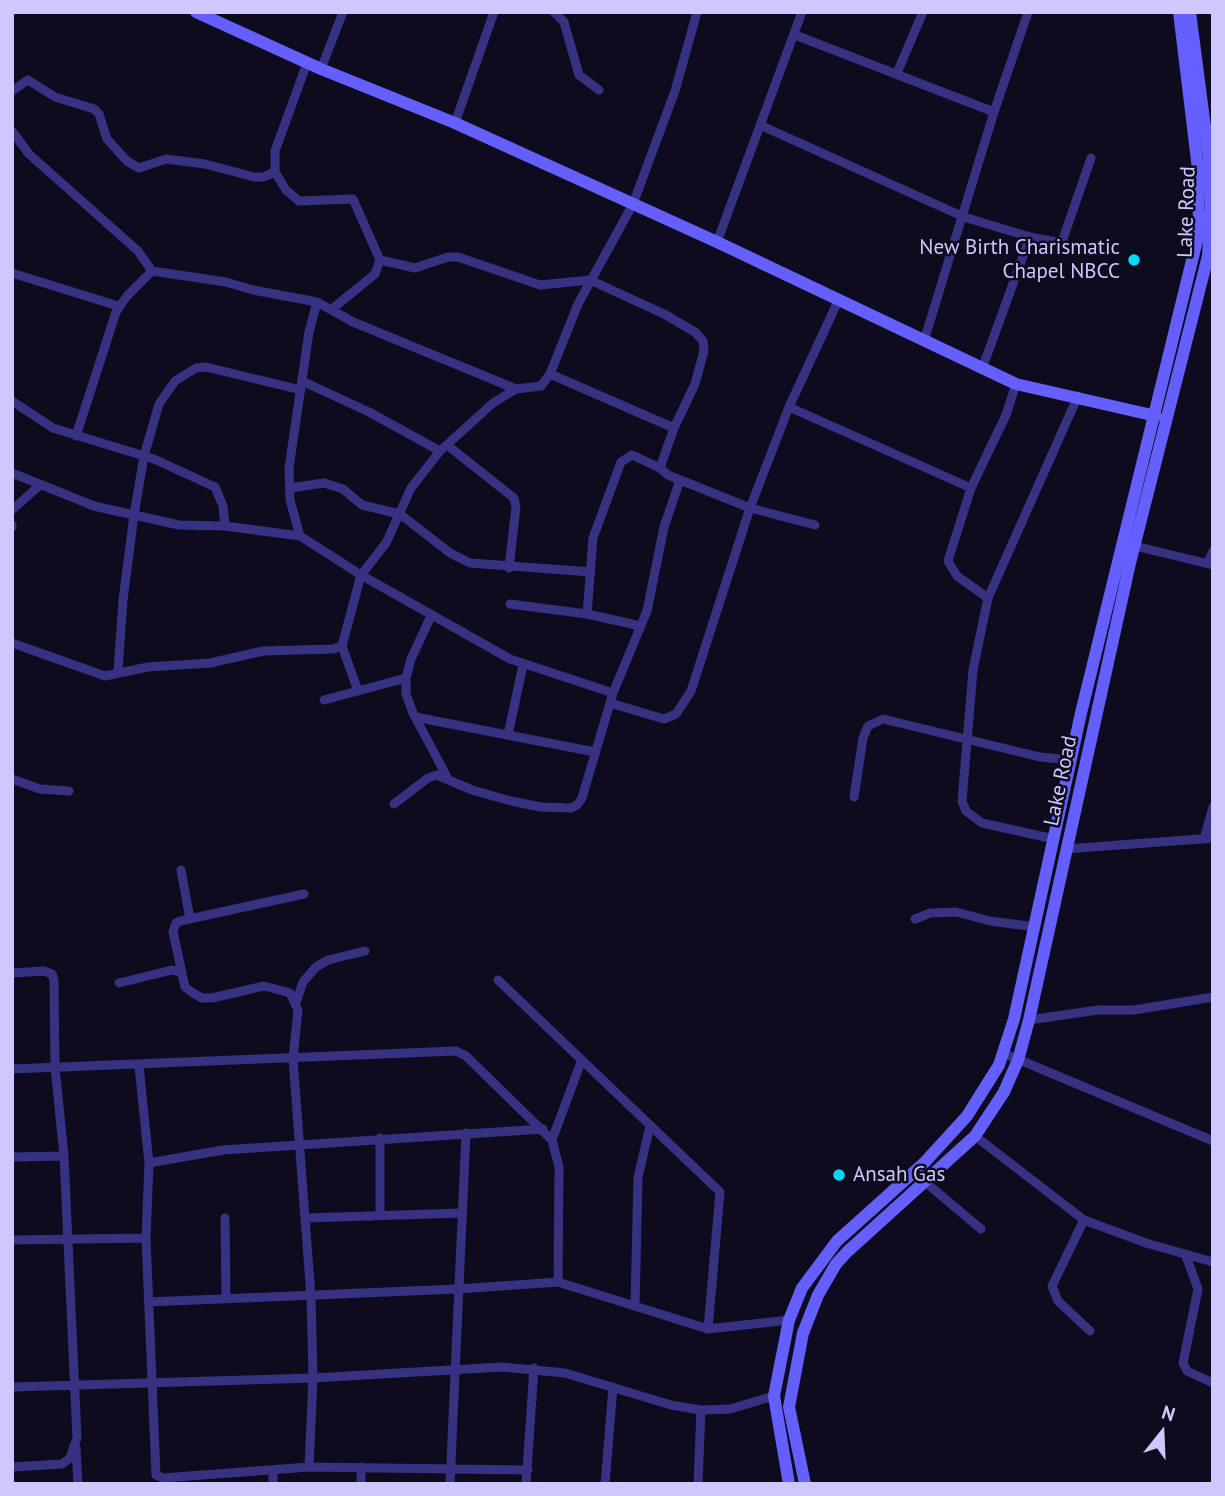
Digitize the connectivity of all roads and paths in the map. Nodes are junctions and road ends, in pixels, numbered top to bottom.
1 (196, 12) edge
2 (343, 12) edge
3 (494, 12) edge
4 (554, 12) edge
5 (697, 12) edge
6 (802, 12) edge
7 (923, 12) edge
8 (1028, 12) edge
9 (1179, 12) edge
10 (1190, 12) edge
11 (795, 35) junction
12 (307, 63) junction
13 (321, 69) junction
14 (898, 73) junction
15 (598, 90) dead end
16 (12, 91) edge
17 (994, 111) junction
18 (455, 123) junction
19 (762, 126) junction
20 (12, 131) edge
21 (1091, 158) dead end
22 (275, 172) junction
23 (1207, 179) edge
24 (633, 204) junction
25 (964, 217) junction
26 (1030, 237) junction
27 (718, 242) junction
28 (380, 260) junction
29 (152, 271) junction
30 (12, 273) edge
31 (590, 280) junction
32 (839, 299) junction
33 (317, 302) junction
34 (118, 306) junction
35 (332, 309) junction
36 (924, 341) junction
37 (982, 369) junction
38 (550, 373) junction
39 (1016, 384) junction
40 (302, 386) junction
41 (516, 389) junction
42 (1078, 396) junction
43 (12, 401) edge
44 (789, 407) junction
45 (1156, 416) junction
46 (674, 428) junction
47 (76, 436) junction
48 (444, 448) junction
49 (144, 456) junction
50 (660, 468) junction
51 (12, 473) edge
52 (680, 480) junction
53 (38, 486) junction
54 (289, 488) junction
55 (971, 488) junction
56 (750, 508) junction
57 (12, 510) edge
58 (400, 514) junction
59 (134, 515) junction
60 (815, 525) dead end
61 (225, 526) junction
62 (300, 536) junction
63 (1135, 546) junction
64 (1213, 551) edge
65 (1210, 564) edge
66 (509, 568) junction
67 (592, 572) junction
68 (361, 575) junction
69 (988, 598) junction
70 (510, 604) dead end
71 (587, 614) junction
72 (431, 616) junction
73 (641, 626) junction
74 (12, 643) edge
75 (342, 646) junction
76 (523, 665) junction
77 (118, 671) junction
78 (406, 678) junction
79 (358, 691) junction
80 (613, 693) junction
81 (324, 700) dead end
82 (610, 703) junction
83 (415, 717) junction
84 (508, 735) junction
85 (965, 739) junction
86 (595, 752) junction
87 (1070, 760) junction
88 (447, 777) junction
89 (12, 779) edge
90 (69, 790) dead end
91 (854, 797) dead end
92 (394, 804) dead end
93 (1213, 807) edge
94 (1208, 838) edge
95 (1054, 839) junction
96 (1066, 849) junction
97 (181, 870) dead end
98 (304, 894) dead end
99 (190, 919) junction
100 (915, 919) dead end
101 (1036, 927) junction
102 (365, 951) dead end
103 (182, 972) junction
104 (12, 973) edge
105 (498, 980) dead end
106 (119, 983) dead end
107 (1213, 997) edge
108 (296, 1002) junction
109 (1029, 1020) junction
110 (1003, 1053) junction
111 (293, 1059) junction
112 (1018, 1060) junction
113 (581, 1062) junction
114 (139, 1066) junction
115 (55, 1067) junction
116 (12, 1069) edge
117 (650, 1126) junction
118 (543, 1129) junction
119 (466, 1133) junction
120 (975, 1136) junction
121 (380, 1138) junction
122 (552, 1140) junction
123 (1213, 1142) edge
124 (300, 1146) junction
125 (65, 1156) junction
126 (12, 1157) edge
127 (149, 1163) junction
128 (926, 1182) junction
129 (462, 1213) junction
130 (380, 1216) junction
131 (225, 1218) dead end
132 (306, 1218) junction
133 (1084, 1220) junction
134 (981, 1229) dead end
135 (146, 1238) junction
136 (12, 1240) edge
137 (69, 1241) junction
138 (1186, 1256) junction
139 (1213, 1262) edge
140 (558, 1282) junction
141 (458, 1289) junction
142 (311, 1297) junction
143 (226, 1298) junction
144 (148, 1302) junction
145 (635, 1305) junction
146 (789, 1320) junction
147 (708, 1329) junction
148 (1090, 1331) dead end
149 (534, 1368) junction
150 (455, 1370) junction
151 (313, 1378) junction
152 (1213, 1383) edge
153 (154, 1384) junction
154 (77, 1385) junction
155 (12, 1387) edge
156 (613, 1387) junction
157 (774, 1396) junction
158 (701, 1410) junction
159 (76, 1448) junction
160 (12, 1467) edge
161 (309, 1467) junction
162 (361, 1467) junction
163 (451, 1467) junction
164 (273, 1470) junction
165 (528, 1470) junction
166 (156, 1480) edge
167 (78, 1484) edge
168 (272, 1484) edge
169 (361, 1484) edge
170 (450, 1484) edge
171 (527, 1484) edge
172 (605, 1484) edge
173 (698, 1484) edge
174 (789, 1484) edge
175 (805, 1484) edge

1 - 12 main road
2 - 13 street
3 - 18 street
4 - 15 street
5 - 24 street
6 - 11 street
7 - 14 street
8 - 17 street
9 - 23 main road, Lake Road
10 - 23 main road, Lake Road
11 - 14 street
11 - 19 street
12 - 13 main road
12 - 22 street
13 - 18 main road
14 - 17 street
16 - 22 street
17 - 25 street
18 - 24 main road
19 - 25 street
19 - 27 street
20 - 29 street
21 - 26 street
22 - 28 street
23 - 45 main road, Lake Road
23 - 63 main road, Lake Road
24 - 27 main road
24 - 31 street
25 - 26 street
25 - 36 street
26 - 37 street
27 - 32 main road
28 - 31 street
28 - 35 street
29 - 33 street
29 - 34 street
30 - 34 street
31 - 38 street
31 - 46 street
32 - 36 main road
32 - 44 street
33 - 35 street
33 - 40 street
34 - 47 street
35 - 41 street
36 - 37 main road
37 - 39 main road
38 - 41 street
38 - 46 street
39 - 42 main road
39 - 55 street
40 - 48 street
40 - 49 street
40 - 54 street
41 - 48 street
42 - 45 main road
42 - 69 street
43 - 47 street
44 - 55 street
44 - 56 street
45 - 87 main road, Lake Road
46 - 50 street
47 - 49 street
48 - 58 street
48 - 66 street
49 - 59 street
49 - 61 street
50 - 52 street
50 - 67 street
51 - 53 street
52 - 56 street
52 - 73 street
53 - 57 street
53 - 59 street
54 - 58 street
54 - 62 street
55 - 69 street
56 - 60 street
56 - 82 street
58 - 66 street
58 - 68 street
59 - 61 street
59 - 77 street
61 - 62 street
62 - 68 street
63 - 65 street
63 - 96 main road, Lake Road
64 - 65 street
66 - 67 street
67 - 71 street
68 - 72 street
68 - 75 street
69 - 85 street
70 - 71 street
71 - 73 street
72 - 76 street
72 - 78 street
73 - 80 street
74 - 77 street
75 - 77 street
75 - 79 street
76 - 80 street
76 - 84 street
78 - 79 street
78 - 83 street
79 - 81 street
80 - 82 street
82 - 86 street
83 - 84 street
83 - 88 street
84 - 86 street
85 - 87 street
85 - 91 street
85 - 95 street
86 - 88 street
87 - 95 main road, Lake Road
88 - 92 street
89 - 90 street
93 - 94 street
94 - 96 street
95 - 101 main road, Lake Road
96 - 109 main road, Lake Road
97 - 99 street
98 - 99 street
99 - 103 street
100 - 101 street
101 - 110 main road, Lake Road
102 - 108 street
103 - 106 street
103 - 108 street
104 - 115 street
105 - 113 street
107 - 109 street
108 - 111 street
109 - 112 main road, Lake Road
110 - 112 street
110 - 146 main road, Lake Road
111 - 114 street
111 - 118 street
111 - 124 street
112 - 120 main road, Lake Road
112 - 123 street
113 - 117 street
113 - 122 street
114 - 115 street
114 - 127 street
115 - 116 street
115 - 125 street
117 - 145 street
117 - 147 street
118 - 119 street
118 - 122 street
119 - 121 street
119 - 129 street
120 - 128 main road, Lake Road
120 - 133 street
121 - 124 street
121 - 130 street
122 - 140 street
124 - 127 street
124 - 132 street
125 - 126 street
125 - 137 street
127 - 135 street
128 - 134 street
128 - 175 main road, Lake Road
129 - 130 street
129 - 141 street
130 - 132 street
131 - 143 street
132 - 142 street
133 - 138 street
133 - 148 street
135 - 137 street
135 - 144 street
136 - 137 street
137 - 154 street
138 - 139 street
138 - 152 street
140 - 141 street
140 - 145 street
141 - 142 street
141 - 150 street
142 - 143 street
142 - 151 street
143 - 144 street
144 - 153 street
145 - 147 street
146 - 147 street
146 - 157 main road, Lake Road
149 - 150 street
149 - 156 street
149 - 165 street
150 - 151 street
150 - 163 street
151 - 153 street
151 - 161 street
153 - 154 street
153 - 166 street
154 - 155 street
154 - 159 street
156 - 158 street
156 - 172 street
157 - 158 street
157 - 174 main road, Lake Road
158 - 173 street
159 - 160 street
159 - 167 street
161 - 162 street
161 - 164 street
162 - 163 street
162 - 169 street
163 - 165 street
163 - 170 street
164 - 166 street
164 - 168 street
165 - 171 street

